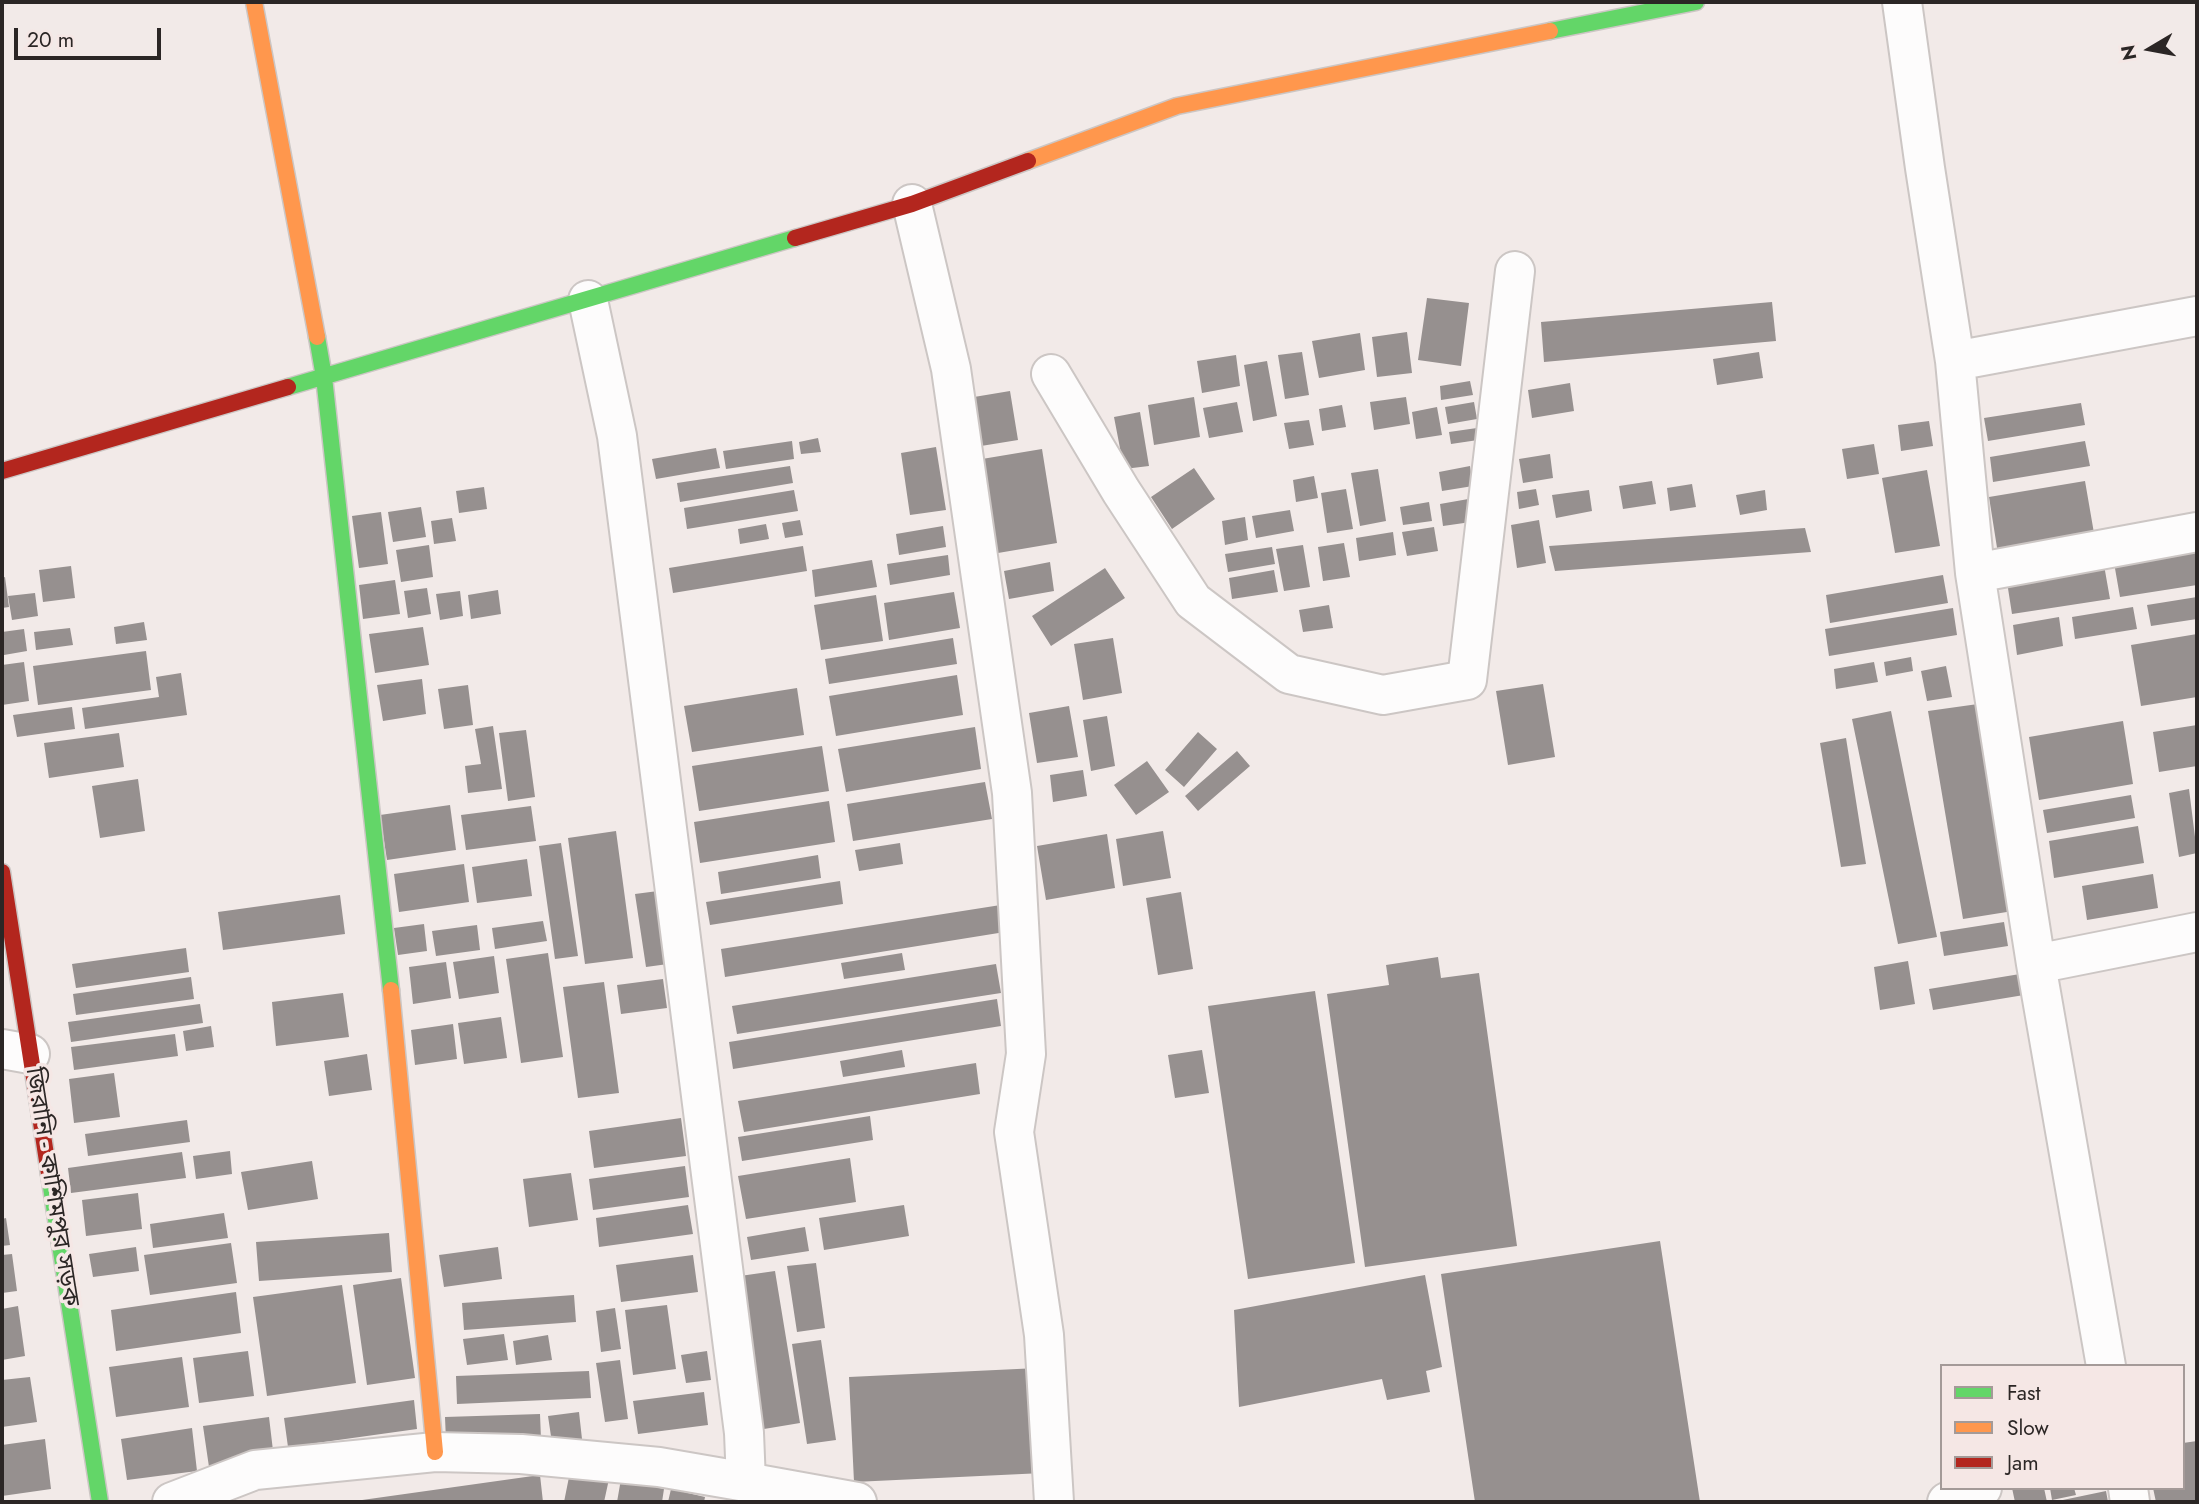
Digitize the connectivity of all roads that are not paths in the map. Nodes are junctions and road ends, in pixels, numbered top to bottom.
1 (254, 2) edge
2 (1696, 2) edge
3 (1902, 2) edge
4 (912, 204) junction
5 (1515, 271) dead end
6 (588, 300) junction
7 (2197, 321) edge
8 (1955, 361) junction
9 (1051, 374) dead end
10 (324, 377) junction
11 (2, 471) edge
12 (2197, 531) edge
13 (1975, 573) junction
14 (2, 872) edge
15 (2197, 932) edge
16 (2036, 964) junction
17 (16, 1052) edge
18 (2106, 1364) edge
19 (435, 1452) junction
20 (746, 1482) junction
21 (1977, 1490) edge
22 (100, 1502) edge
23 (172, 1502) edge
24 (857, 1502) edge
25 (1054, 1502) edge
26 (1947, 1502) edge

1 - 10 street
2 - 4 street
3 - 8 street
4 - 6 street
4 - 25 street
5 - 9 street
6 - 10 street
6 - 20 street
7 - 8 street
8 - 13 street
10 - 11 street
10 - 19 street
12 - 13 street
13 - 16 street
14 - 17 street, জিরানি - কাশিমপুর সড়ক
15 - 16 street
16 - 18 street
17 - 22 street, জিরানি - কাশিমপুর সড়ক
19 - 20 street
19 - 23 street
20 - 24 street
21 - 26 street

